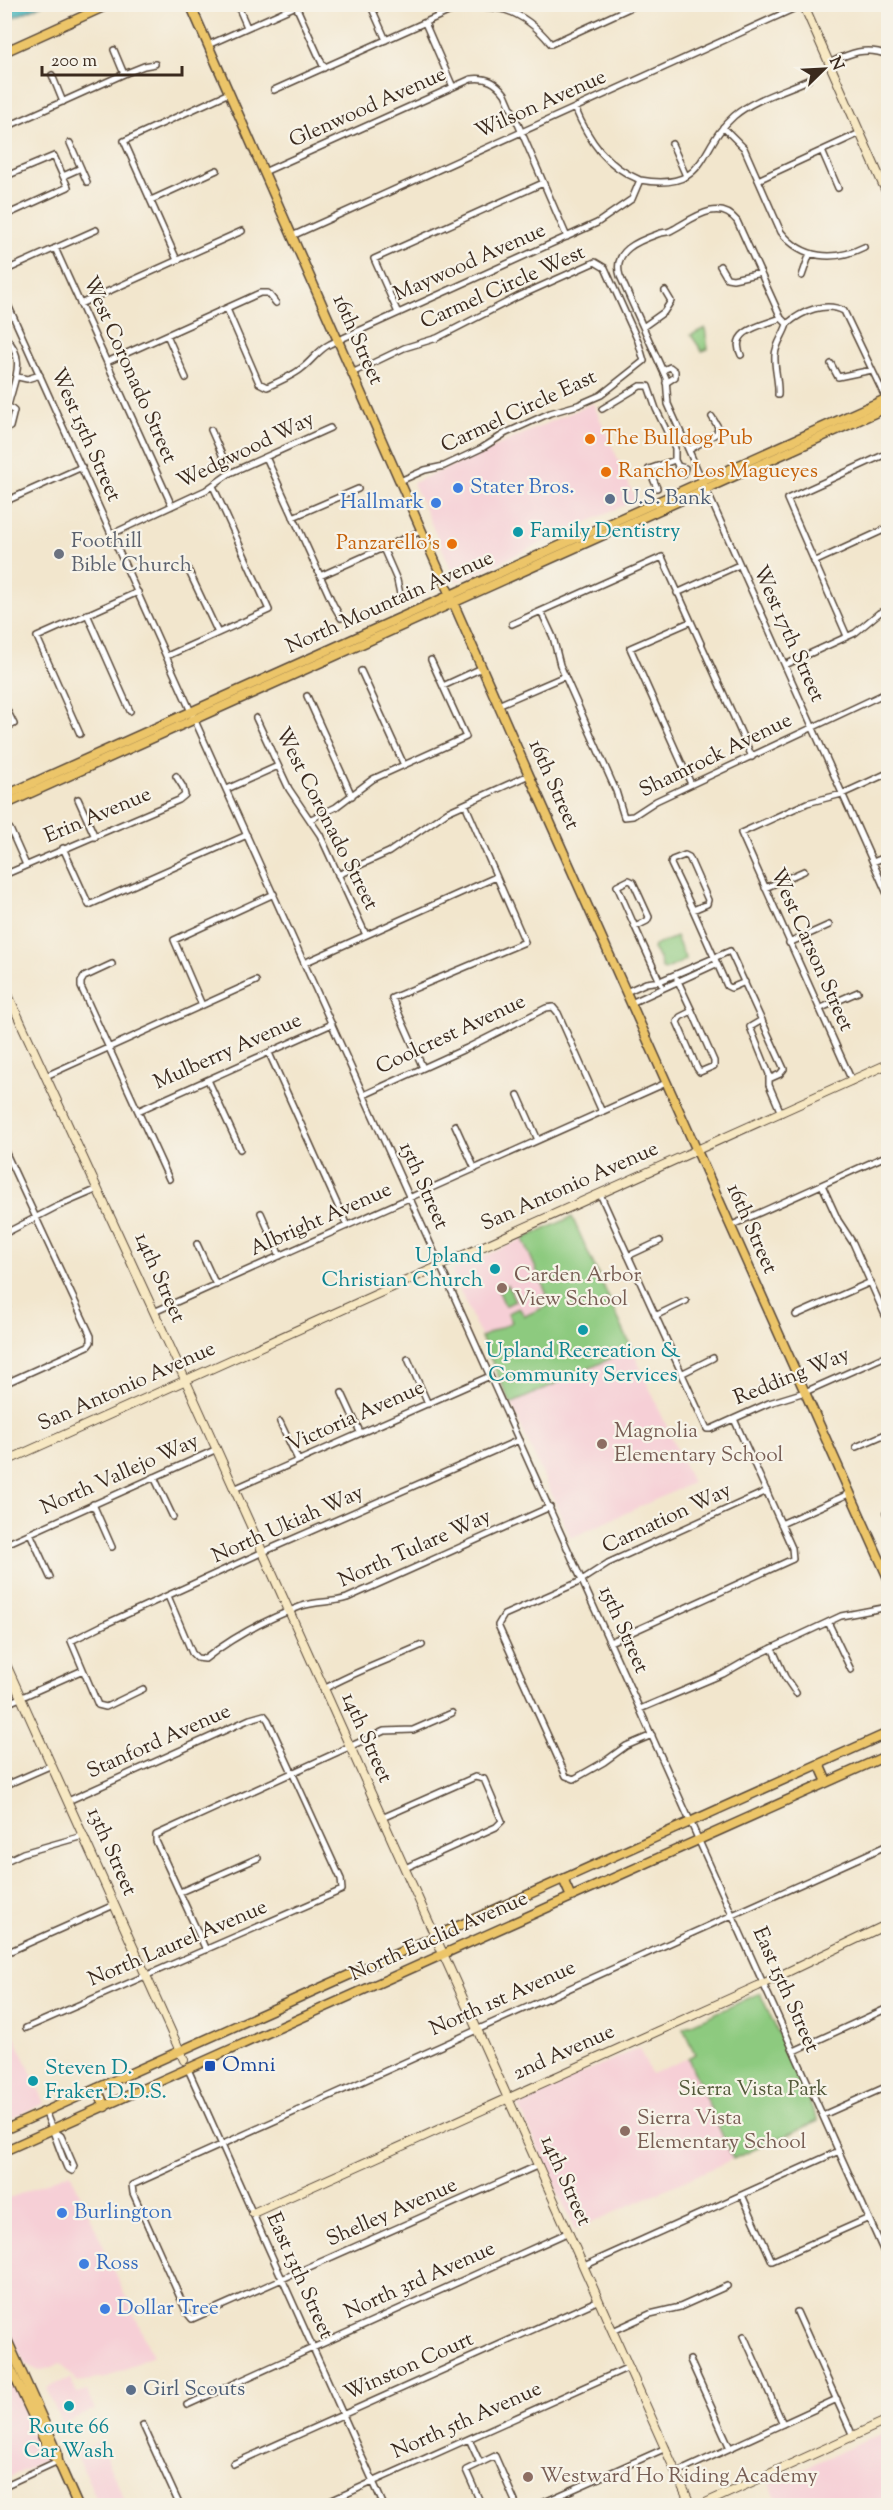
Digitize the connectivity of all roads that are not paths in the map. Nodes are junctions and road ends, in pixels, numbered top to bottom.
1 (110, 4) edge
2 (190, 4) edge
3 (237, 4) edge
4 (370, 4) edge
5 (638, 4) edge
6 (445, 5) edge
7 (803, 5) edge
8 (296, 6) edge
9 (448, 12) junction
10 (425, 22) junction
11 (247, 27) junction
12 (386, 40) junction
13 (208, 45) junction
14 (114, 50) dead end
15 (4, 52) edge
16 (888, 55) edge
17 (829, 63) junction
18 (155, 64) dead end
19 (324, 68) junction
20 (888, 68) edge
21 (124, 74) junction
22 (52, 75) dead end
23 (808, 80) dead end
24 (453, 87) junction
25 (888, 88) edge
26 (274, 90) dead end
27 (229, 93) junction
28 (63, 102) junction
29 (575, 108) junction
30 (4, 128) edge
31 (723, 128) junction
32 (521, 132) junction
33 (860, 133) junction
34 (70, 143) dead end
35 (672, 144) dead end
36 (822, 151) junction
37 (81, 168) junction
38 (217, 170) dead end
39 (264, 172) junction
40 (63, 176) junction
41 (686, 176) junction
42 (4, 177) edge
43 (640, 180) junction
44 (758, 180) junction
45 (87, 182) dead end
46 (543, 183) junction
47 (838, 188) dead end
48 (888, 196) edge
49 (151, 200) junction
50 (5, 215) edge
51 (96, 230) dead end
52 (242, 231) dead end
53 (292, 236) junction
54 (567, 237) junction
55 (864, 247) dead end
56 (55, 248) junction
57 (810, 253) junction
58 (177, 260) junction
59 (720, 266) dead end
60 (4, 271) edge
61 (761, 273) junction
62 (802, 276) dead end
63 (665, 291) dead end
64 (5, 298) edge
65 (276, 303) dead end
66 (81, 304) junction
67 (888, 308) edge
68 (227, 309) junction
69 (398, 313) junction
70 (888, 313) edge
71 (782, 318) junction
72 (787, 324) junction
73 (643, 327) junction
74 (167, 335) junction
75 (4, 336) edge
76 (338, 340) junction
77 (741, 355) dead end
78 (644, 361) joint
79 (107, 362) junction
80 (831, 364) dead end
81 (663, 370) junction
82 (872, 370) junction
83 (352, 373) junction
84 (40, 375) junction
85 (18, 377) junction
86 (186, 378) dead end
87 (666, 383) junction
88 (778, 394) dead end
89 (888, 402) edge
90 (6, 407) edge
91 (602, 409) dead end
92 (712, 417) dead end
93 (330, 428) dead end
94 (4, 430) edge
95 (211, 430) dead end
96 (689, 450) junction
97 (888, 453) edge
98 (266, 457) junction
99 (677, 463) junction
100 (696, 466) junction
101 (82, 467) junction
102 (230, 473) junction
103 (400, 481) junction
104 (213, 486) junction
105 (704, 486) junction
106 (657, 488) dead end
107 (358, 489) dead end
108 (4, 502) edge
109 (172, 506) junction
110 (293, 517) junction
111 (888, 528) edge
112 (421, 531) junction
113 (112, 534) junction
114 (383, 548) junction
115 (814, 562) junction
116 (739, 565) junction
117 (187, 567) dead end
118 (320, 576) junction
119 (138, 592) junction
120 (677, 592) junction
121 (400, 594) dead end
122 (452, 600) junction
123 (888, 609) edge
124 (541, 611) junction
125 (87, 614) junction
126 (342, 618) dead end
127 (690, 622) junction
128 (512, 624) dead end
129 (218, 633) junction
130 (848, 636) junction
131 (167, 656) junction
132 (431, 660) dead end
133 (785, 665) junction
134 (482, 668) junction
135 (361, 671) dead end
136 (565, 676) junction
137 (443, 686) junction
138 (888, 692) edge
139 (307, 696) dead end
140 (4, 704) edge
141 (498, 705) junction
142 (130, 711) dead end
143 (193, 716) junction
144 (256, 718) dead end
145 (4, 728) edge
146 (813, 728) junction
147 (80, 734) dead end
148 (752, 757) junction
149 (404, 765) junction
150 (278, 766) junction
151 (888, 773) edge
152 (176, 776) dead end
153 (529, 776) junction
154 (691, 784) junction
155 (226, 789) junction
156 (842, 794) junction
157 (4, 796) edge
158 (352, 796) junction
159 (78, 799) dead end
160 (465, 804) junction
161 (4, 805) edge
162 (311, 819) junction
163 (10, 830) dead end
164 (247, 835) junction
165 (95, 837) junction
166 (63, 848) junction
167 (888, 856) edge
168 (873, 862) junction
169 (26, 865) junction
170 (804, 871) dead end
171 (4, 875) edge
172 (338, 875) junction
173 (496, 877) junction
174 (765, 888) junction
175 (274, 894) junction
176 (888, 896) edge
177 (693, 910) junction
178 (829, 925) dead end
179 (635, 927) junction
180 (366, 935) junction
181 (789, 943) junction
182 (713, 957) junction
183 (304, 963) junction
184 (112, 964) dead end
185 (716, 964) junction
186 (675, 974) junction
187 (256, 981) dead end
188 (660, 981) junction
189 (678, 981) junction
190 (745, 982) junction
191 (4, 986) edge
192 (663, 988) junction
193 (626, 992) junction
194 (858, 992) dead end
195 (631, 1003) junction
196 (202, 1005) junction
197 (15, 1009) junction
198 (819, 1009) junction
199 (692, 1011) junction
200 (4, 1014) edge
201 (762, 1020) junction
202 (332, 1024) junction
203 (109, 1047) junction
204 (269, 1053) junction
205 (888, 1064) edge
206 (423, 1068) junction
207 (46, 1076) junction
208 (769, 1078) junction
209 (208, 1080) junction
210 (852, 1081) junction
211 (666, 1083) junction
212 (364, 1095) junction
213 (518, 1095) dead end
214 (138, 1111) junction
215 (602, 1112) junction
216 (781, 1113) junction
217 (455, 1125) dead end
218 (538, 1140) junction
219 (4, 1149) edge
220 (240, 1149) dead end
221 (696, 1151) junction
222 (888, 1155) edge
223 (475, 1169) junction
224 (169, 1179) dead end
225 (822, 1185) junction
226 (98, 1189) junction
227 (600, 1194) junction
228 (410, 1198) junction
229 (261, 1213) dead end
230 (37, 1218) junction
231 (347, 1226) junction
232 (730, 1226) junction
233 (4, 1234) edge
234 (660, 1241) dead end
235 (197, 1244) dead end
236 (280, 1256) junction
237 (628, 1256) junction
238 (441, 1265) junction
239 (871, 1281) junction
240 (216, 1285) junction
241 (686, 1301) dead end
242 (154, 1312) junction
243 (796, 1315) dead end
244 (655, 1316) junction
245 (888, 1322) edge
246 (888, 1355) edge
247 (713, 1358) dead end
248 (408, 1359) dead end
249 (681, 1374) junction
250 (490, 1376) junction
251 (186, 1380) junction
252 (4, 1384) edge
253 (805, 1392) junction
254 (342, 1393) dead end
255 (428, 1404) junction
256 (734, 1419) junction
257 (280, 1422) dead end
258 (360, 1432) junction
259 (888, 1433) edge
260 (519, 1440) junction
261 (856, 1447) dead end
262 (216, 1449) junction
263 (298, 1460) junction
264 (4, 1462) edge
265 (154, 1477) junction
266 (234, 1489) junction
267 (767, 1491) junction
268 (850, 1493) junction
269 (93, 1504) junction
270 (550, 1507) junction
271 (173, 1517) dead end
272 (781, 1524) junction
273 (30, 1533) junction
274 (4, 1545) edge
275 (112, 1547) dead end
276 (263, 1552) junction
277 (50, 1577) dead end
278 (888, 1578) edge
279 (582, 1581) junction
280 (168, 1596) junction
281 (888, 1607) edge
282 (289, 1612) junction
283 (828, 1622) junction
284 (610, 1642) junction
285 (422, 1645) dead end
286 (772, 1648) junction
287 (4, 1660) edge
288 (851, 1670) dead end
289 (82, 1671) junction
290 (143, 1689) dead end
291 (324, 1689) junction
292 (796, 1693) dead end
293 (22, 1698) junction
294 (4, 1705) edge
295 (640, 1709) junction
296 (452, 1713) dead end
297 (888, 1733) edge
298 (652, 1735) junction
299 (350, 1746) junction
300 (888, 1755) edge
301 (819, 1764) junction
302 (52, 1765) junction
303 (292, 1772) junction
304 (827, 1782) junction
305 (4, 1786) edge
306 (68, 1801) junction
307 (382, 1818) junction
308 (691, 1821) junction
309 (695, 1831) joint
310 (83, 1836) junction
311 (699, 1840) junction
312 (888, 1845) edge
313 (258, 1858) dead end
314 (4, 1862) edge
315 (405, 1868) junction
316 (563, 1879) junction
317 (180, 1892) junction
318 (572, 1897) junction
319 (114, 1905) junction
320 (732, 1914) junction
321 (888, 1924) edge
322 (436, 1937) junction
323 (206, 1950) junction
324 (4, 1954) edge
325 (444, 1955) junction
326 (146, 1975) junction
327 (764, 1983) junction
328 (888, 2008) edge
329 (26, 2028) dead end
330 (477, 2028) junction
331 (180, 2050) junction
332 (794, 2050) junction
333 (184, 2060) joint
334 (188, 2070) junction
335 (887, 2086) edge
336 (97, 2088) junction
337 (888, 2095) edge
338 (508, 2098) junction
339 (105, 2107) junction
340 (45, 2111) junction
341 (823, 2115) junction
342 (4, 2130) edge
343 (53, 2130) junction
344 (222, 2143) junction
345 (4, 2151) edge
346 (839, 2151) junction
347 (538, 2165) junction
348 (742, 2195) junction
349 (253, 2212) junction
350 (869, 2218) junction
351 (569, 2232) junction
352 (888, 2261) edge
353 (584, 2266) junction
354 (283, 2280) junction
355 (727, 2286) dead end
356 (599, 2300) junction
357 (797, 2312) dead end
358 (192, 2319) joint
359 (613, 2331) junction
360 (4, 2333) edge
361 (744, 2336) dead end
362 (314, 2348) junction
363 (4, 2354) edge
364 (690, 2360) dead end
365 (629, 2367) junction
366 (837, 2399) junction
367 (187, 2405) dead end
368 (344, 2414) junction
369 (888, 2420) edge
370 (783, 2424) junction
371 (143, 2425) dead end
372 (853, 2436) junction
373 (469, 2439) junction
374 (666, 2448) junction
375 (730, 2448) junction
376 (58, 2461) junction
377 (233, 2463) dead end
378 (480, 2463) junction
379 (676, 2473) junction
380 (373, 2481) junction
381 (4, 2486) edge
382 (78, 2505) edge
383 (180, 2505) edge
384 (319, 2505) edge
385 (384, 2505) edge
386 (482, 2505) edge
387 (518, 2505) edge
388 (538, 2505) edge
389 (691, 2505) edge
390 (699, 2505) edge

1 - 15 main road
2 - 13 main road, 16th Street
3 - 11 street
4 - 12 street
5 - 9 street
6 - 9 street
7 - 17 street
7 - 29 street, Wilson Avenue
8 - 11 street
8 - 19 street
9 - 10 street
10 - 12 street
10 - 24 street
11 - 13 street
12 - 19 street
13 - 27 main road, 16th Street
14 - 21 street
16 - 17 street
17 - 33 street
18 - 21 street
19 - 26 street
20 - 25 street
21 - 28 street
22 - 28 street
23 - 31 street
24 - 32 street, Glenwood Avenue
24 - 39 street, Glenwood Avenue
27 - 39 main road, 16th Street
27 - 49 street
28 - 30 street
29 - 32 street, Wilson Avenue
29 - 43 street
31 - 41 street
31 - 44 street
32 - 46 street
32 - 53 street, Wilson Avenue
33 - 36 street
33 - 48 street
34 - 37 street
35 - 41 street
36 - 44 street
36 - 47 street
37 - 40 street
37 - 45 street
38 - 49 street
39 - 53 main road, 16th Street
40 - 42 street
40 - 50 street
41 - 43 street
43 - 54 street, Maywood Avenue
44 - 57 street
46 - 54 street
46 - 69 street
49 - 58 street
51 - 56 street
52 - 58 street
53 - 76 main road, 16th Street
54 - 69 street, Maywood Avenue
55 - 57 street
56 - 60 street
56 - 66 street, West Coronado Street
57 - 62 street
58 - 66 street
59 - 61 street
61 - 71 street, West 17th Street
61 - 73 street, West 17th Street
63 - 73 street
64 - 84 street, West 15th Street
65 - 68 street
66 - 79 street, West Coronado Street
67 - 70 street
68 - 74 street
68 - 76 street, Maywood Avenue
69 - 76 street, Maywood Avenue
71 - 72 street, West 17th Street
71 - 77 street
72 - 82 street
72 - 88 street
73 - 81 street, West 17th Street
74 - 79 street
74 - 86 street
75 - 85 street
76 - 83 main road, 16th Street
78 - 83 street, Carmel Circle West
78 - 103 street, Carmel Circle East
79 - 109 street, West Coronado Street
80 - 82 street
81 - 87 street, West 17th Street
81 - 87 street, West 17th Street
82 - 89 street
83 - 103 main road, 16th Street
84 - 85 street
84 - 101 street, West 15th Street
85 - 90 street
87 - 96 street, West 17th Street
89 - 105 main road, North Mountain Avenue
90 - 94 street
91 - 99 street
92 - 96 street
93 - 98 street, Wedgwood Way
95 - 102 street
96 - 100 street, West 17th Street
97 - 115 street
98 - 102 street, Wedgwood Way
98 - 110 street
99 - 100 street
99 - 106 street
100 - 105 street, West 17th Street
101 - 108 street
101 - 113 street, West 15th Street
102 - 104 street, Wedgwood Way
103 - 112 main road, 16th Street
104 - 109 street, Wedgwood Way
104 - 129 street
105 - 116 street, West 17th Street
105 - 122 main road, North Mountain Avenue
107 - 110 street
109 - 113 street, Wedgwood Way
110 - 118 street
111 - 115 street
112 - 114 street
112 - 122 main road, 16th Street
113 - 119 street, West 15th Street
114 - 118 street
114 - 121 street
115 - 130 street
116 - 120 street
116 - 133 street, West 17th Street
117 - 129 street
118 - 126 street
119 - 125 street
119 - 131 street, West 15th Street
120 - 124 street
120 - 127 street
122 - 134 main road, 16th Street
122 - 143 main road, North Mountain Avenue
123 - 130 street
124 - 128 street
124 - 136 street
125 - 142 street
125 - 147 street
127 - 148 street
127 - 154 street
129 - 131 street
130 - 133 street
131 - 143 street, West 15th Street
132 - 137 street
133 - 146 street, West 17th Street
134 - 137 street
134 - 141 main road, 16th Street
135 - 149 street
136 - 141 street
136 - 154 street, Shamrock Avenue
137 - 149 street
138 - 146 street, Shamrock Avenue
139 - 158 street
140 - 145 street
141 - 153 main road, 16th Street
143 - 155 street, 15th Street
143 - 157 main road, North Mountain Avenue
143 - 161 main road, North Mountain Avenue
144 - 150 street, West Coronado Street
146 - 148 street, Shamrock Avenue
146 - 156 street, West 17th Street
148 - 154 street, Shamrock Avenue
149 - 158 street
150 - 155 street
150 - 162 street, West Coronado Street
151 - 156 street
152 - 165 street, Erin Avenue
153 - 160 street
153 - 193 main road, 16th Street
155 - 164 street, 15th Street
156 - 168 street, West 17th Street
156 - 174 street, West Carson Street
158 - 162 street
159 - 165 street
160 - 172 street
160 - 173 street
162 - 172 street, West Coronado Street
163 - 169 street
164 - 166 street
164 - 175 street, 15th Street
165 - 166 street, Erin Avenue
166 - 169 street, Erin Avenue
167 - 168 street
168 - 176 street, West 17th Street
169 - 171 street, Erin Avenue
170 - 174 street
172 - 180 street, West Coronado Street
173 - 180 street
173 - 206 street
174 - 181 street, West Carson Street
175 - 183 street, 15th Street
175 - 196 street
177 - 177 street
177 - 182 street
178 - 181 street
179 - 179 street
179 - 188 street
180 - 183 street
181 - 198 street, West Carson Street
182 - 185 street
182 - 186 street
182 - 190 street
183 - 202 street, 15th Street
184 - 203 street
185 - 189 street
185 - 190 street
186 - 188 street
186 - 189 street
187 - 196 street
188 - 192 street
188 - 193 street
189 - 192 street
189 - 199 street
190 - 201 street
191 - 197 street, 14th Street
192 - 195 street
193 - 195 main road, 16th Street
194 - 198 street
195 - 211 main road, 16th Street
196 - 203 street
197 - 200 street
197 - 207 street, 14th Street
198 - 210 street, West Carson Street
199 - 199 street
201 - 208 street
201 - 208 street
202 - 204 street, Mulberry Avenue
202 - 212 street, 15th Street
203 - 207 street
203 - 214 street
204 - 209 street, Mulberry Avenue
204 - 231 street
205 - 210 street, San Antonio Avenue
206 - 212 street, Coolcrest Avenue
206 - 215 street, Coolcrest Avenue
207 - 226 street, 14th Street
208 - 216 street
209 - 214 street, Mulberry Avenue
209 - 220 street
210 - 216 street, San Antonio Avenue
211 - 215 street, Albright Avenue
211 - 221 main road, 16th Street
212 - 228 street, 15th Street
213 - 218 street
214 - 224 street
215 - 218 street, Albright Avenue
216 - 221 street, San Antonio Avenue
217 - 223 street
218 - 223 street, Albright Avenue
219 - 230 street
221 - 227 street, San Antonio Avenue
221 - 232 main road, 16th Street
222 - 225 street
223 - 228 street, Albright Avenue
225 - 232 street
225 - 239 street
226 - 230 street
226 - 242 street, 14th Street
227 - 237 street
227 - 238 street, San Antonio Avenue
228 - 231 street, Albright Avenue
228 - 238 street, 15th Street
229 - 236 street
230 - 233 street
230 - 252 street
231 - 236 street, Albright Avenue
232 - 253 main road, 16th Street
234 - 237 street
235 - 240 street
236 - 240 street, Albright Avenue
237 - 244 street
238 - 250 street, 15th Street
238 - 251 street, San Antonio Avenue
239 - 243 street
239 - 245 street
240 - 242 street, Albright Avenue
241 - 244 street
242 - 251 street, 14th Street
244 - 249 street
246 - 253 street, Redding Way
247 - 249 street
248 - 255 street
249 - 256 street, Redding Way
250 - 255 street, Victoria Avenue
250 - 260 street, 15th Street
251 - 262 street, 14th Street
251 - 264 street, San Antonio Avenue
253 - 256 street, Redding Way
253 - 268 main road, 16th Street
254 - 258 street
255 - 258 street, Victoria Avenue
256 - 267 street
257 - 263 street
258 - 263 street, Victoria Avenue
259 - 261 street
260 - 270 street, 15th Street
260 - 276 street, North Ukiah Way
262 - 265 street, North Vallejo Way
262 - 266 street, 14th Street
263 - 266 street, Victoria Avenue
265 - 269 street, North Vallejo Way
265 - 271 street
266 - 276 street, 14th Street
267 - 272 street
267 - 279 street, Carnation Way
268 - 272 street
268 - 278 main road, 16th Street
269 - 273 street, North Vallejo Way
269 - 275 street
270 - 279 street, 15th Street
270 - 282 street, North Tulare Way
272 - 284 street
273 - 274 street, North Vallejo Way
273 - 277 street
276 - 280 street, North Ukiah Way
276 - 282 street, 14th Street
279 - 284 street, 15th Street
279 - 298 street, Carnation Way
280 - 282 street, North Tulare Way
280 - 289 street, North Ukiah Way
281 - 283 street
282 - 291 street, 14th Street
283 - 286 street
283 - 288 street
284 - 295 street, 15th Street
285 - 291 street
286 - 292 street
286 - 295 street
287 - 293 street, 13th Street
289 - 290 street
289 - 293 street
291 - 299 street, 14th Street
293 - 294 street
293 - 302 street, 13th Street
295 - 298 street, 15th Street
296 - 299 street
297 - 301 main road, North Euclid Avenue
298 - 308 street, 15th Street
299 - 303 street
299 - 307 street, 14th Street
300 - 304 main road, North Euclid Avenue
301 - 304 main road
301 - 308 main road, North Euclid Avenue
302 - 305 street
302 - 306 street, 13th Street
303 - 306 street, Stanford Avenue
303 - 317 street
303 - 323 street, North Laurel Avenue
304 - 311 main road, North Euclid Avenue
306 - 310 street, 13th Street
307 - 315 street, 14th Street
307 - 315 street
308 - 309 street, 15th Street
308 - 316 main road, North Euclid Avenue
309 - 311 street, East 15th Street
310 - 314 street
310 - 319 street, 13th Street
311 - 318 main road, North Euclid Avenue
311 - 320 street, East 15th Street
312 - 320 street, North 1st Avenue
313 - 317 street
315 - 322 street, 14th Street
316 - 318 main road
316 - 322 main road, North Euclid Avenue
317 - 323 street
318 - 325 main road, North Euclid Avenue
319 - 324 street
319 - 326 street, 13th Street
320 - 327 street, East 15th Street
320 - 330 street, North 1st Avenue
321 - 327 street, 2nd Avenue
322 - 325 street, 14th Street
322 - 331 main road, North Euclid Avenue
323 - 326 street, North Laurel Avenue
325 - 330 street, 14th Street
325 - 334 main road, North Euclid Avenue
326 - 329 street, North Laurel Avenue
326 - 331 street, 13th Street
327 - 332 street, East 15th Street
327 - 338 street, 2nd Avenue
328 - 332 street
330 - 338 street, 14th Street
330 - 344 street, North 1st Avenue
331 - 333 street, 13th Street
331 - 336 main road, North Euclid Avenue
332 - 341 street, East 15th Street
333 - 334 street, East 13th Street
334 - 339 main road, North Euclid Avenue
334 - 344 street, East 13th Street
335 - 337 street
335 - 341 street
336 - 339 main road
336 - 340 main road, North Euclid Avenue
338 - 347 street, 14th Street
338 - 349 street, 2nd Avenue
339 - 343 main road, North Euclid Avenue
340 - 342 main road, North Euclid Avenue
340 - 343 street
341 - 346 street, East 15th Street
343 - 343 street
343 - 345 main road, North Euclid Avenue
344 - 349 street, East 13th Street
344 - 358 street, North 1st Avenue
346 - 348 street
346 - 350 street, East 15th Street
347 - 351 street, 14th Street
347 - 354 street, Shelley Avenue
348 - 350 street
348 - 353 street
349 - 354 street, East 13th Street
350 - 352 street, East 15th Street
351 - 353 street, 14th Street
351 - 362 street, North 3rd Avenue
353 - 356 street, 14th Street
354 - 358 street, Shelley Avenue
354 - 362 street, East 13th Street
355 - 359 street
356 - 359 street, 14th Street
356 - 368 street, Winston Court
357 - 366 street
359 - 365 street, 14th Street
360 - 376 main road
361 - 370 street
362 - 367 street, North 3rd Avenue
362 - 368 street, East 13th Street
363 - 376 main road
364 - 375 street
365 - 373 street, North 5th Avenue
365 - 374 street, 14th Street
366 - 370 street
366 - 372 street
368 - 377 street, Winston Court
368 - 380 street, East 13th Street
369 - 372 street
370 - 375 street
371 - 383 street
372 - 390 street
373 - 378 street
373 - 380 street, North 5th Avenue
374 - 379 street, 14th Street
374 - 388 street
375 - 379 street
376 - 381 street
376 - 382 main road
378 - 386 street
378 - 387 street
379 - 389 street, 14th Street
380 - 384 street, North 5th Avenue
380 - 385 street, East 13th Street

